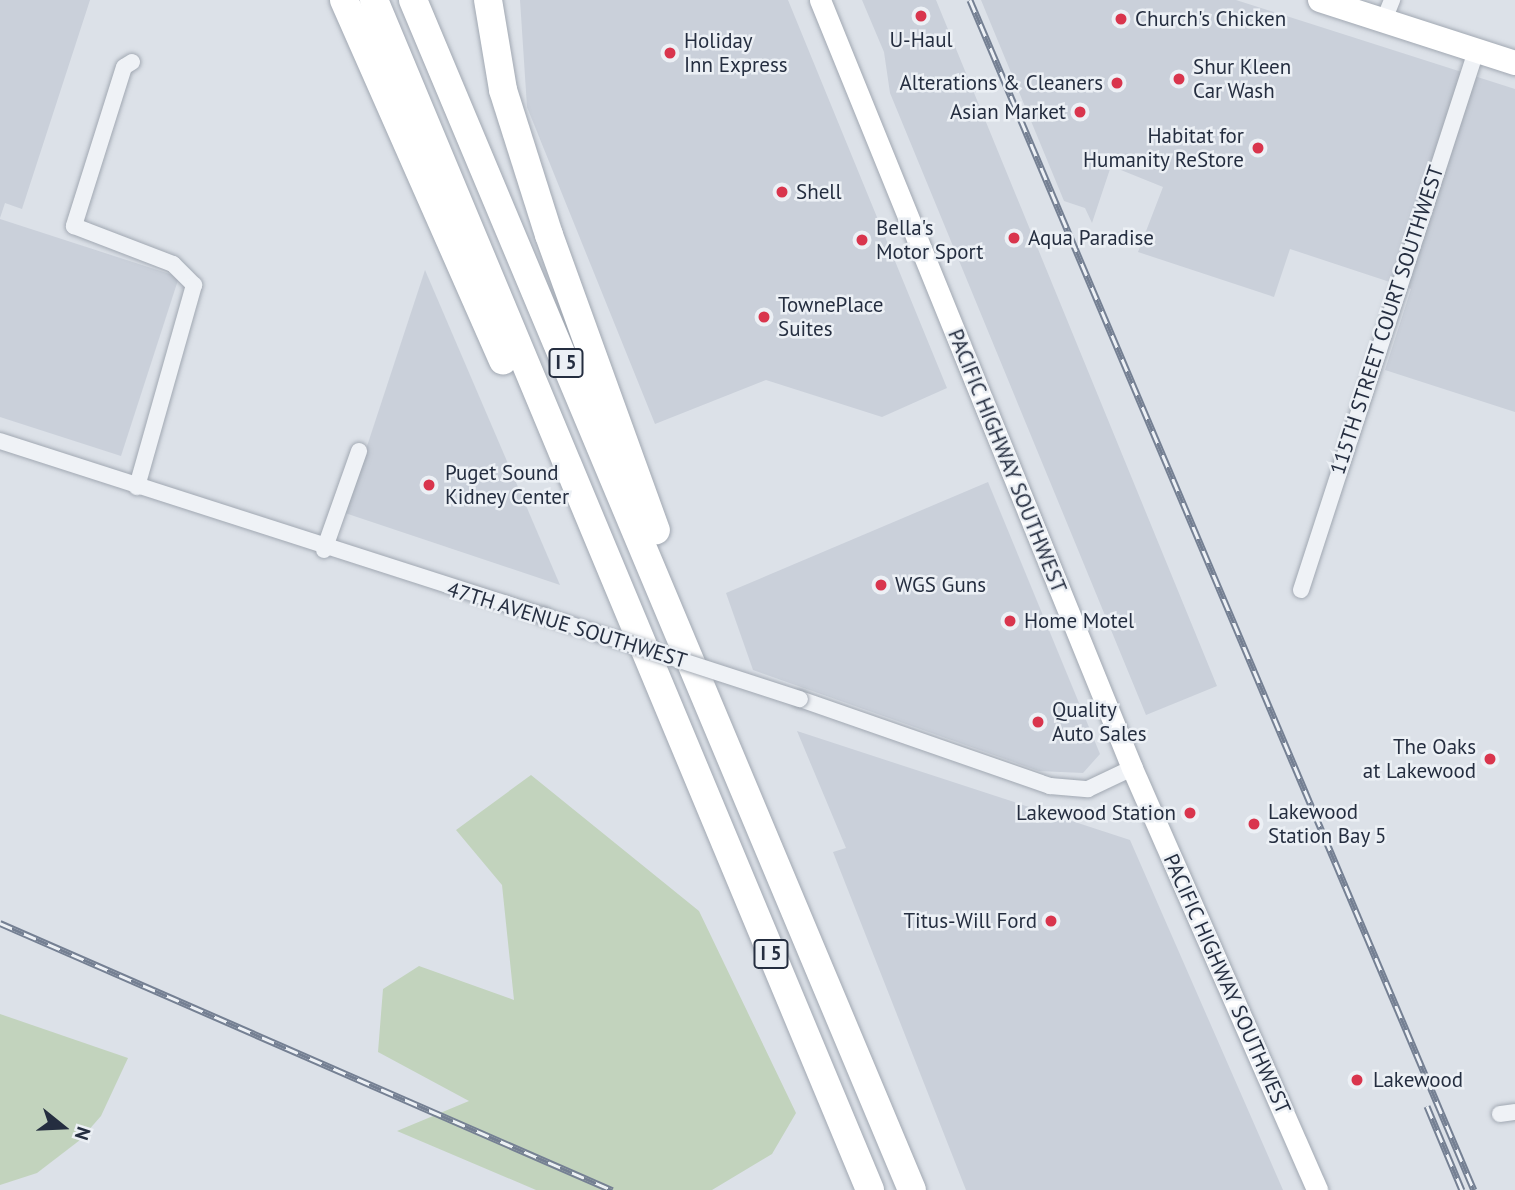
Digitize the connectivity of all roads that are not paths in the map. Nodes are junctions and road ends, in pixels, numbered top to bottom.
1 (344, 0) edge
2 (374, 0) edge
3 (413, 0) edge
4 (488, 0) edge
5 (820, 0) edge
6 (1320, 0) edge
7 (1388, 10) edge
8 (1476, 51) junction
9 (132, 62) dead end
10 (1515, 63) edge
11 (0, 441) edge
12 (359, 451) dead end
13 (137, 487) junction
14 (324, 550) junction
15 (1301, 590) dead end
16 (672, 717) junction
17 (719, 725) junction
18 (1132, 768) junction
19 (870, 1190) edge
20 (912, 1190) edge
21 (1317, 1190) edge

1 - 16 highway
2 - 16 highway, I 5
3 - 17 highway, I 5
4 - 17 highway
5 - 18 main road, PACIFIC HIGHWAY SOUTHWEST
6 - 7 main road
7 - 8 main road
8 - 10 main road
8 - 15 street, 115TH STREET COURT SOUTHWEST
9 - 13 street
11 - 13 street, 47TH AVENUE SOUTHWEST
12 - 14 street
13 - 14 street, 47TH AVENUE SOUTHWEST
14 - 18 street, 47TH AVENUE SOUTHWEST, bridge
16 - 19 highway, I 5
17 - 20 highway, I 5
18 - 21 main road, PACIFIC HIGHWAY SOUTHWEST

